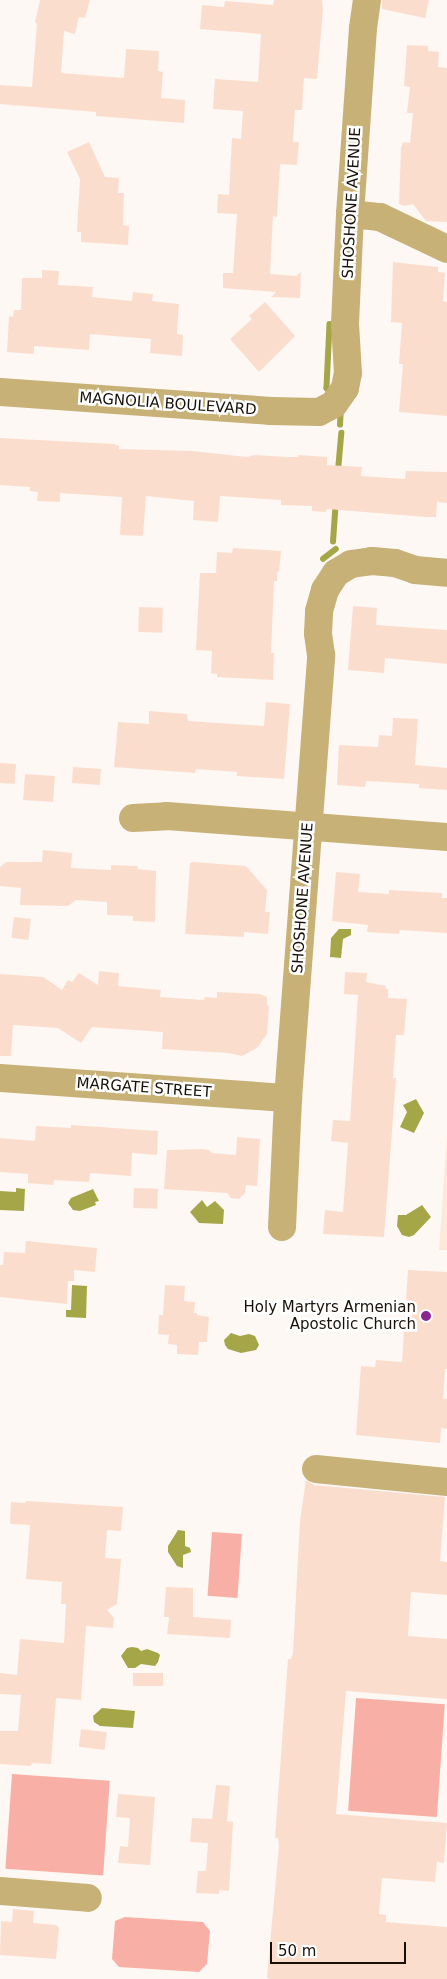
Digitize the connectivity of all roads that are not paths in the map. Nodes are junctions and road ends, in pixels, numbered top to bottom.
1 (367, 0) edge
2 (350, 214) junction
3 (447, 249) edge
4 (0, 392) edge
5 (334, 404) joint
6 (447, 573) edge
7 (133, 818) dead end
8 (308, 826) junction
9 (447, 837) edge
10 (0, 1078) edge
11 (288, 1098) junction
12 (282, 1227) dead end
13 (316, 1469) dead end
14 (447, 1482) edge
15 (0, 1891) edge
16 (88, 1898) dead end

1 - 2 street, SHOSHONE AVENUE
2 - 3 street
2 - 5 street, SHOSHONE AVENUE
4 - 5 street, MAGNOLIA BOULEVARD
6 - 8 street, SHOSHONE AVENUE
7 - 8 street
8 - 9 street
8 - 11 street, SHOSHONE AVENUE
10 - 11 street, MARGATE STREET
11 - 12 street, SHOSHONE AVENUE
13 - 14 street
15 - 16 street

